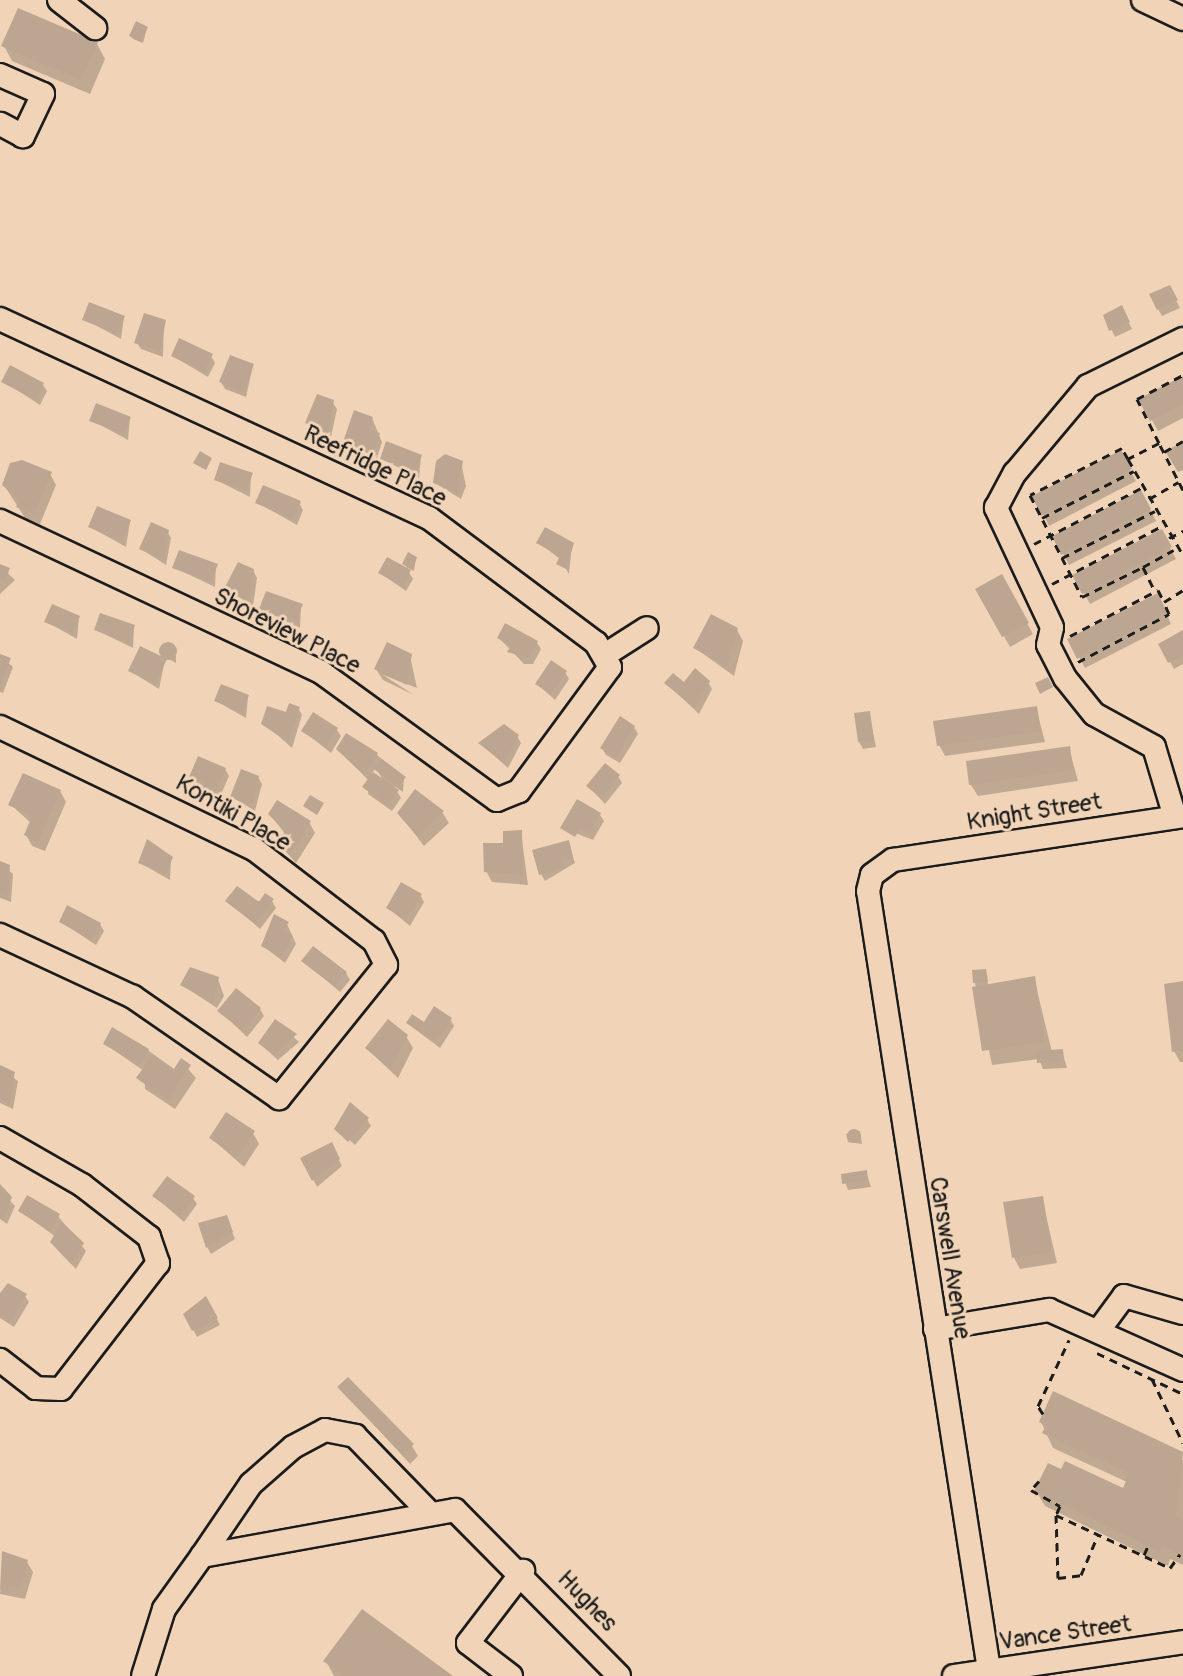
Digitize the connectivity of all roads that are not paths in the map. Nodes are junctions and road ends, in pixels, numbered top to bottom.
1 (59, 0) edge
2 (1143, 0) edge
3 (1183, 19) edge
4 (95, 28) dead end
5 (0, 75) edge
6 (0, 124) edge
7 (0, 319) edge
8 (1183, 339) edge
9 (0, 521) edge
10 (647, 628) dead end
11 (608, 653) junction
12 (0, 727) edge
13 (1179, 816) edge
14 (893, 860) joint
15 (0, 935) edge
16 (0, 1138) edge
17 (1183, 1313) edge
18 (935, 1329) junction
19 (1099, 1330) junction
20 (0, 1360) edge
21 (1183, 1370) edge
22 (429, 1512) junction
23 (202, 1556) junction
24 (520, 1568) junction
25 (1183, 1642) edge
26 (1046, 1669) edge
27 (990, 1673) edge
28 (140, 1674) edge
29 (511, 1676) edge
30 (619, 1676) edge
31 (954, 1676) edge

1 - 4 street
2 - 3 street
5 - 6 street
7 - 11 street, Reefridge Place
8 - 13 street
9 - 11 street, Shoreview Place
10 - 11 street
12 - 15 street, Kontiki Place
13 - 14 street, Knight Street
14 - 18 street, Carswell Avenue
16 - 20 street
17 - 19 street
18 - 19 street
18 - 27 street, Carswell Avenue
19 - 21 street
22 - 23 street
22 - 23 street
22 - 24 street, Hughes
23 - 28 street
24 - 29 street
24 - 30 street, Hughes
25 - 26 street, Vance Street
26 - 27 street, Vance Street
27 - 31 street, Vance Street

